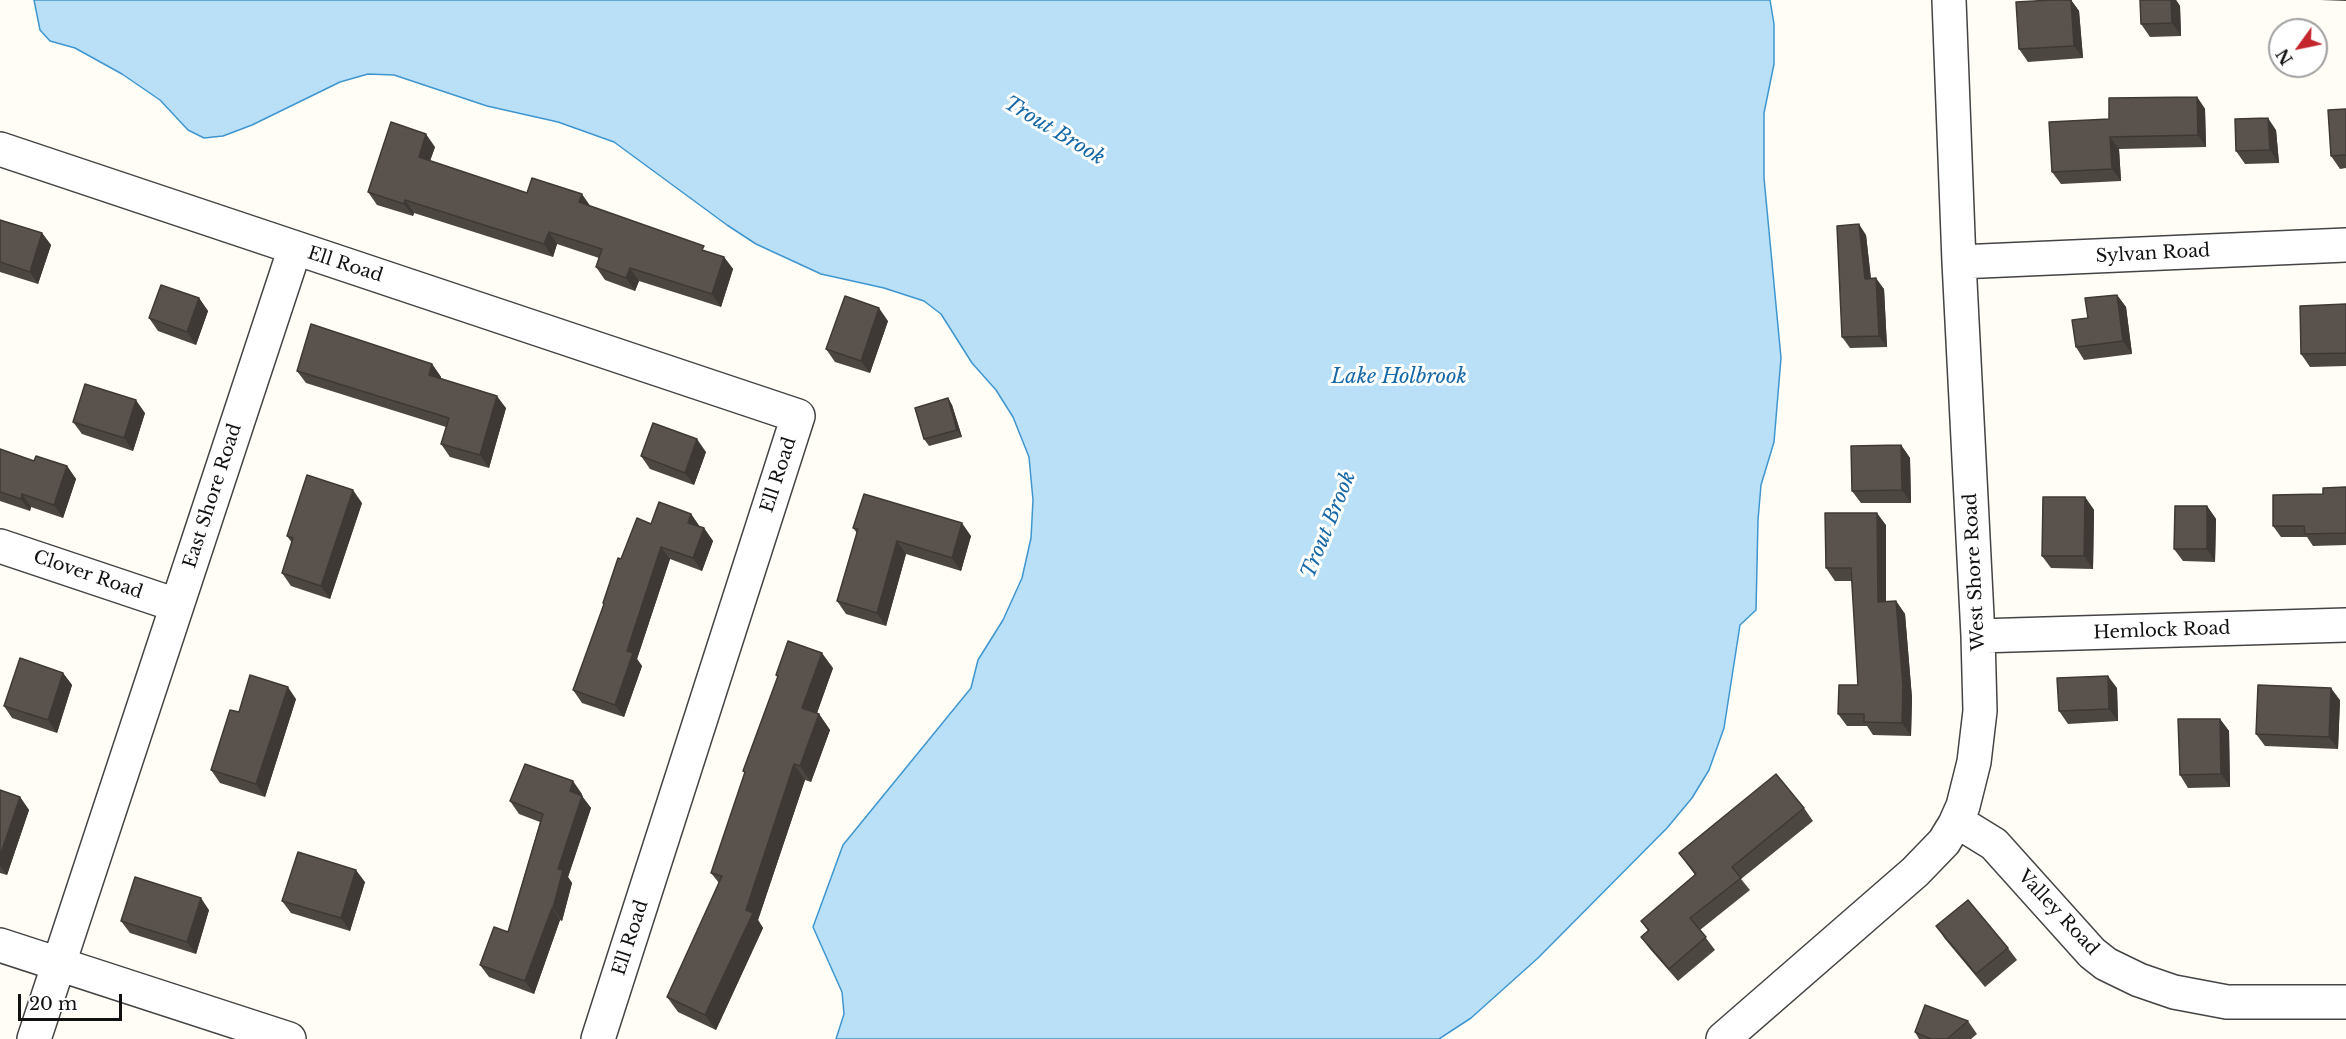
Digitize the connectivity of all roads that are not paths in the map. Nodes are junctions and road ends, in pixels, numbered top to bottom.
1 (1949, 0) edge
2 (0, 149) edge
3 (2346, 245) edge
4 (295, 248) junction
5 (1959, 262) junction
6 (0, 546) edge
7 (176, 605) junction
8 (2346, 625) edge
9 (1978, 636) junction
10 (1955, 824) junction
11 (0, 945) edge
12 (59, 965) junction
13 (2346, 1002) edge
14 (34, 1039) edge
15 (289, 1039) edge
16 (598, 1039) edge
17 (1723, 1039) edge

1 - 5 street, West Shore Road
2 - 4 street
3 - 5 street, Sylvan Road
4 - 7 street, East Shore Road
4 - 16 street, Ell Road
5 - 9 street, West Shore Road
6 - 7 street, Clover Road
7 - 12 street, East Shore Road
8 - 9 street, Hemlock Road
9 - 10 street, West Shore Road
10 - 13 street, Valley Road
10 - 17 street, West Shore Road
11 - 12 street
12 - 14 street, East Shore Road
12 - 15 street

